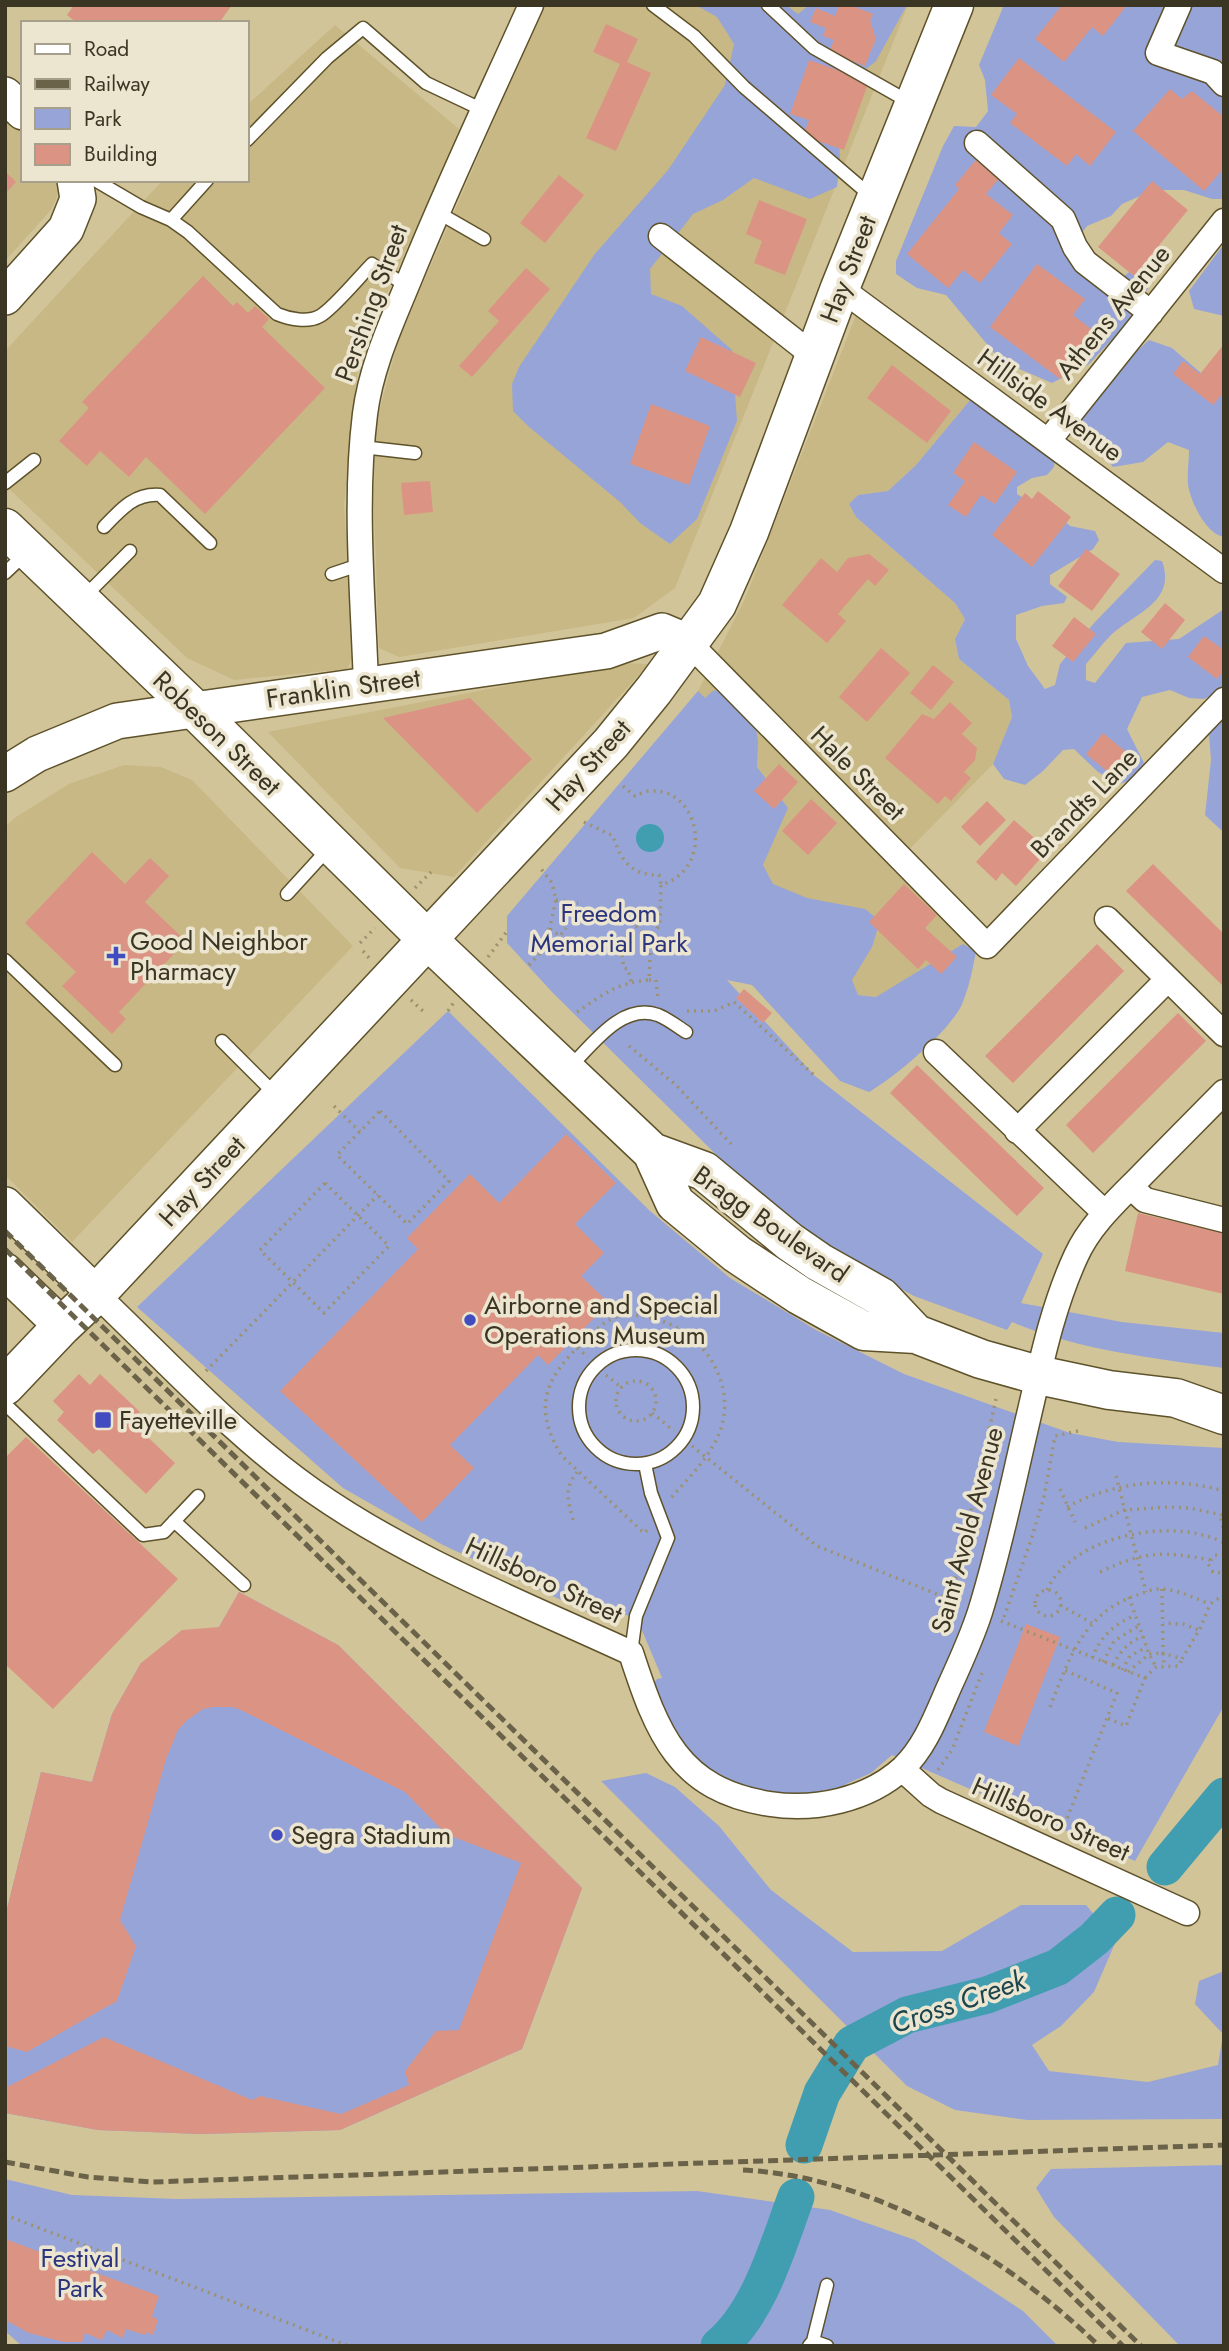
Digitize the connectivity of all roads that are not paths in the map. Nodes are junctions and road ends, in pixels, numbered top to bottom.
1 (531, 5) edge
2 (653, 5) edge
3 (768, 5) edge
4 (954, 5) edge
5 (1179, 5) edge
6 (1224, 84) edge
7 (5, 95) edge
8 (914, 105) junction
9 (21, 110) edge
10 (483, 110) junction
11 (248, 139) edge
12 (977, 143) dead end
13 (75, 182) edge
14 (98, 182) edge
15 (205, 182) edge
16 (875, 200) junction
17 (437, 212) junction
18 (171, 220) junction
19 (1224, 221) edge
20 (662, 236) dead end
21 (484, 239) dead end
22 (9, 284) edge
23 (407, 286) junction
24 (840, 288) junction
25 (1151, 313) junction
26 (814, 356) junction
27 (1049, 440) junction
28 (362, 447) junction
29 (415, 453) dead end
30 (34, 460) dead end
31 (5, 483) edge
32 (104, 527) dead end
33 (211, 543) dead end
34 (13, 550) edge
35 (130, 551) dead end
36 (362, 564) junction
37 (1224, 571) edge
38 (332, 575) dead end
39 (80, 600) junction
40 (688, 642) junction
41 (366, 685) junction
42 (1224, 700) edge
43 (194, 709) junction
44 (5, 774) edge
45 (332, 845) junction
46 (287, 894) dead end
47 (1107, 919) dead end
48 (428, 940) junction
49 (987, 946) joint
50 (5, 960) edge
51 (1168, 979) junction
52 (686, 1032) dead end
53 (1224, 1034) edge
54 (222, 1041) dead end
55 (936, 1052) dead end
56 (115, 1065) dead end
57 (566, 1071) junction
58 (1224, 1092) edge
59 (279, 1099) junction
60 (1017, 1131) junction
61 (1131, 1187) junction
62 (5, 1205) edge
63 (1105, 1213) junction
64 (1224, 1220) edge
65 (5, 1271) edge
66 (96, 1294) junction
67 (62, 1326) junction
68 (1038, 1375) junction
69 (5, 1386) edge
70 (1224, 1386) edge
71 (1176, 1398) junction
72 (5, 1404) edge
73 (1224, 1415) edge
74 (645, 1464) junction
75 (198, 1496) dead end
76 (174, 1521) junction
77 (244, 1585) dead end
78 (631, 1653) junction
79 (902, 1769) junction
80 (1187, 1913) dead end
81 (827, 2285) dead end
82 (811, 2343) edge
83 (827, 2346) edge

1 - 10 street, Pershing Street
2 - 16 lane
3 - 8 lane
4 - 8 main road, Hay Street
5 - 6 street
7 - 9 street
8 - 16 main road, Hay Street
10 - 11 lane
10 - 17 street, Pershing Street
12 - 25 street
13 - 22 street
14 - 18 lane
15 - 18 lane
16 - 24 main road, Hay Street
17 - 21 lane
17 - 23 street, Pershing Street
18 - 23 lane
19 - 25 street, Athens Avenue
20 - 26 street
23 - 28 street, Pershing Street
24 - 26 main road, Hay Street
24 - 27 street, Hillside Avenue
25 - 27 street, Athens Avenue
26 - 40 main road, Hay Street
27 - 37 street, Hillside Avenue
28 - 29 lane
28 - 36 street, Pershing Street
30 - 31 lane
32 - 33 lane
34 - 39 main road, Robeson Street
35 - 39 lane
36 - 38 lane
36 - 41 street, Pershing Street
39 - 43 main road, Robeson Street
40 - 41 street, Franklin Street
40 - 48 main road, Hay Street
40 - 49 street, Hale Street
41 - 43 street, Franklin Street
42 - 49 street, Brandts Lane
43 - 44 street, Franklin Street
43 - 45 main road, Robeson Street
45 - 46 lane
45 - 48 main road, Robeson Street
47 - 51 street
48 - 57 main road, Bragg Boulevard
48 - 59 main road, Hay Street
50 - 56 lane
51 - 53 street
51 - 60 street
52 - 57 lane
54 - 59 lane
55 - 60 street
57 - 68 main road, Bragg Boulevard
58 - 61 street, Saint Avold Avenue
59 - 66 main road, Hay Street
60 - 63 street
61 - 63 street, Saint Avold Avenue
61 - 64 street
62 - 66 street
63 - 68 street, Saint Avold Avenue
65 - 67 street
66 - 67 main road, Hay Street
66 - 78 street, Hillsboro Street
67 - 69 main road, Hay Street
68 - 71 main road, Bragg Boulevard
68 - 79 street, Saint Avold Avenue
70 - 71 main road, Bragg Boulevard
71 - 73 main road, Bragg Boulevard
72 - 76 lane
74 - 74 lane
74 - 78 lane
75 - 76 lane
76 - 77 lane
78 - 79 street, Hillsboro Street
79 - 80 street, Hillsboro Street
81 - 82 lane
82 - 83 lane

